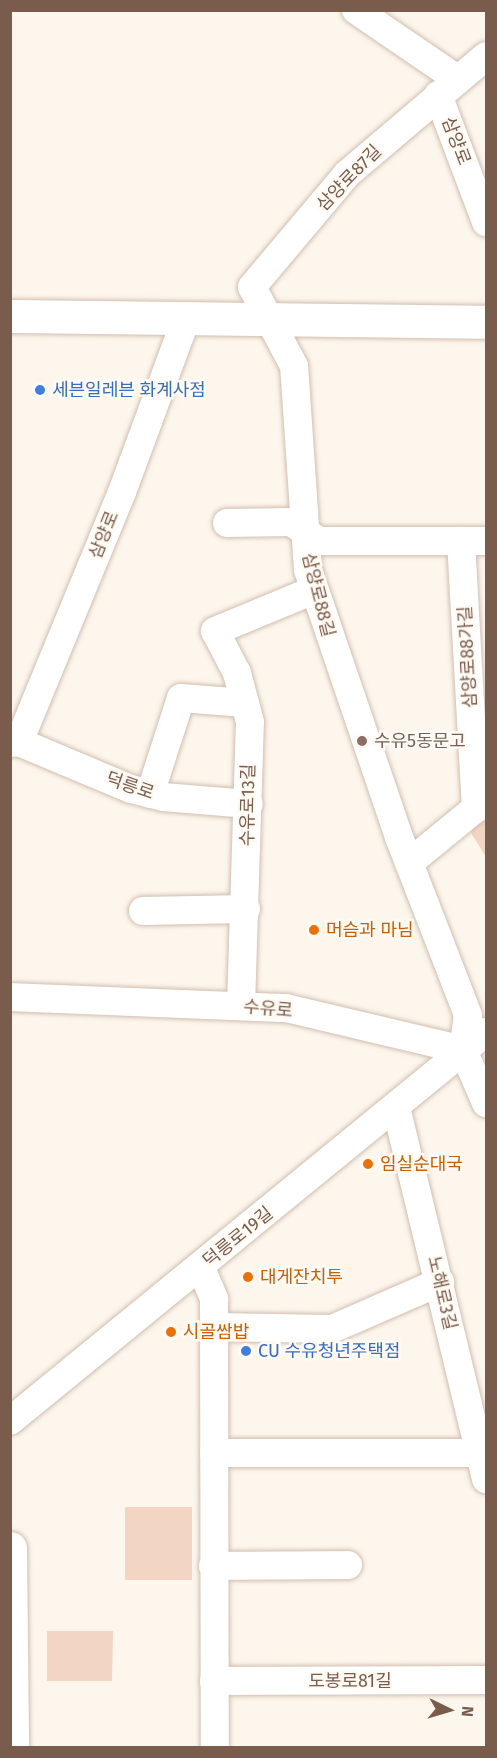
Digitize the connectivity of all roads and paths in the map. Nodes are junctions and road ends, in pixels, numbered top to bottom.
1 (356, 10) edge
2 (486, 56) edge
3 (447, 87) junction
4 (486, 222) edge
5 (10, 316) edge
6 (186, 319) junction
7 (271, 320) junction
8 (486, 322) edge
9 (227, 523) dead end
10 (304, 532) junction
11 (474, 541) edge
12 (314, 590) junction
13 (245, 703) junction
14 (15, 742) edge
15 (150, 794) junction
16 (249, 804) junction
17 (481, 804) edge
18 (409, 863) junction
19 (246, 909) junction
20 (143, 911) dead end
21 (10, 997) edge
22 (241, 1006) junction
23 (486, 1032) edge
24 (463, 1050) junction
25 (486, 1103) edge
26 (396, 1107) junction
27 (201, 1268) junction
28 (440, 1282) junction
29 (215, 1327) junction
30 (10, 1421) edge
31 (214, 1453) junction
32 (483, 1466) edge
33 (10, 1548) edge
34 (348, 1565) dead end
35 (213, 1566) junction
36 (486, 1680) edge
37 (214, 1681) junction
38 (12, 1748) edge
39 (215, 1748) edge

1 - 3 street
2 - 3 street, 삼양로87길
3 - 4 street, 삼양로
3 - 7 street, 삼양로87길
5 - 6 main road
6 - 7 main road
6 - 14 street, 삼양로
7 - 8 main road
7 - 10 street, 삼양로88길
9 - 10 street, 삼양로88가길
10 - 11 street, 삼양로88가길
10 - 12 street, 삼양로88길
11 - 17 street, 삼양로88가길
12 - 13 street, 수유로13길
12 - 18 street, 삼양로88길
13 - 15 street
13 - 16 street, 수유로13길
14 - 15 street, 덕릉로
15 - 16 street, 덕릉로
16 - 19 street, 수유로13길
17 - 18 street
18 - 24 street, 삼양로88길
19 - 20 street
19 - 22 street, 수유로13길
21 - 22 street, 수유로
22 - 24 street, 수유로
23 - 24 street, 덕릉로19길
24 - 25 street
24 - 26 street, 덕릉로19길
26 - 27 street, 덕릉로19길
26 - 28 street, 노해로3길
27 - 29 street
27 - 30 street, 덕릉로19길
28 - 29 street
28 - 32 street, 노해로3길
29 - 31 street
31 - 32 street
31 - 35 street
33 - 38 main road
34 - 35 street
35 - 37 street
36 - 37 street, 도봉로81길
37 - 39 street

